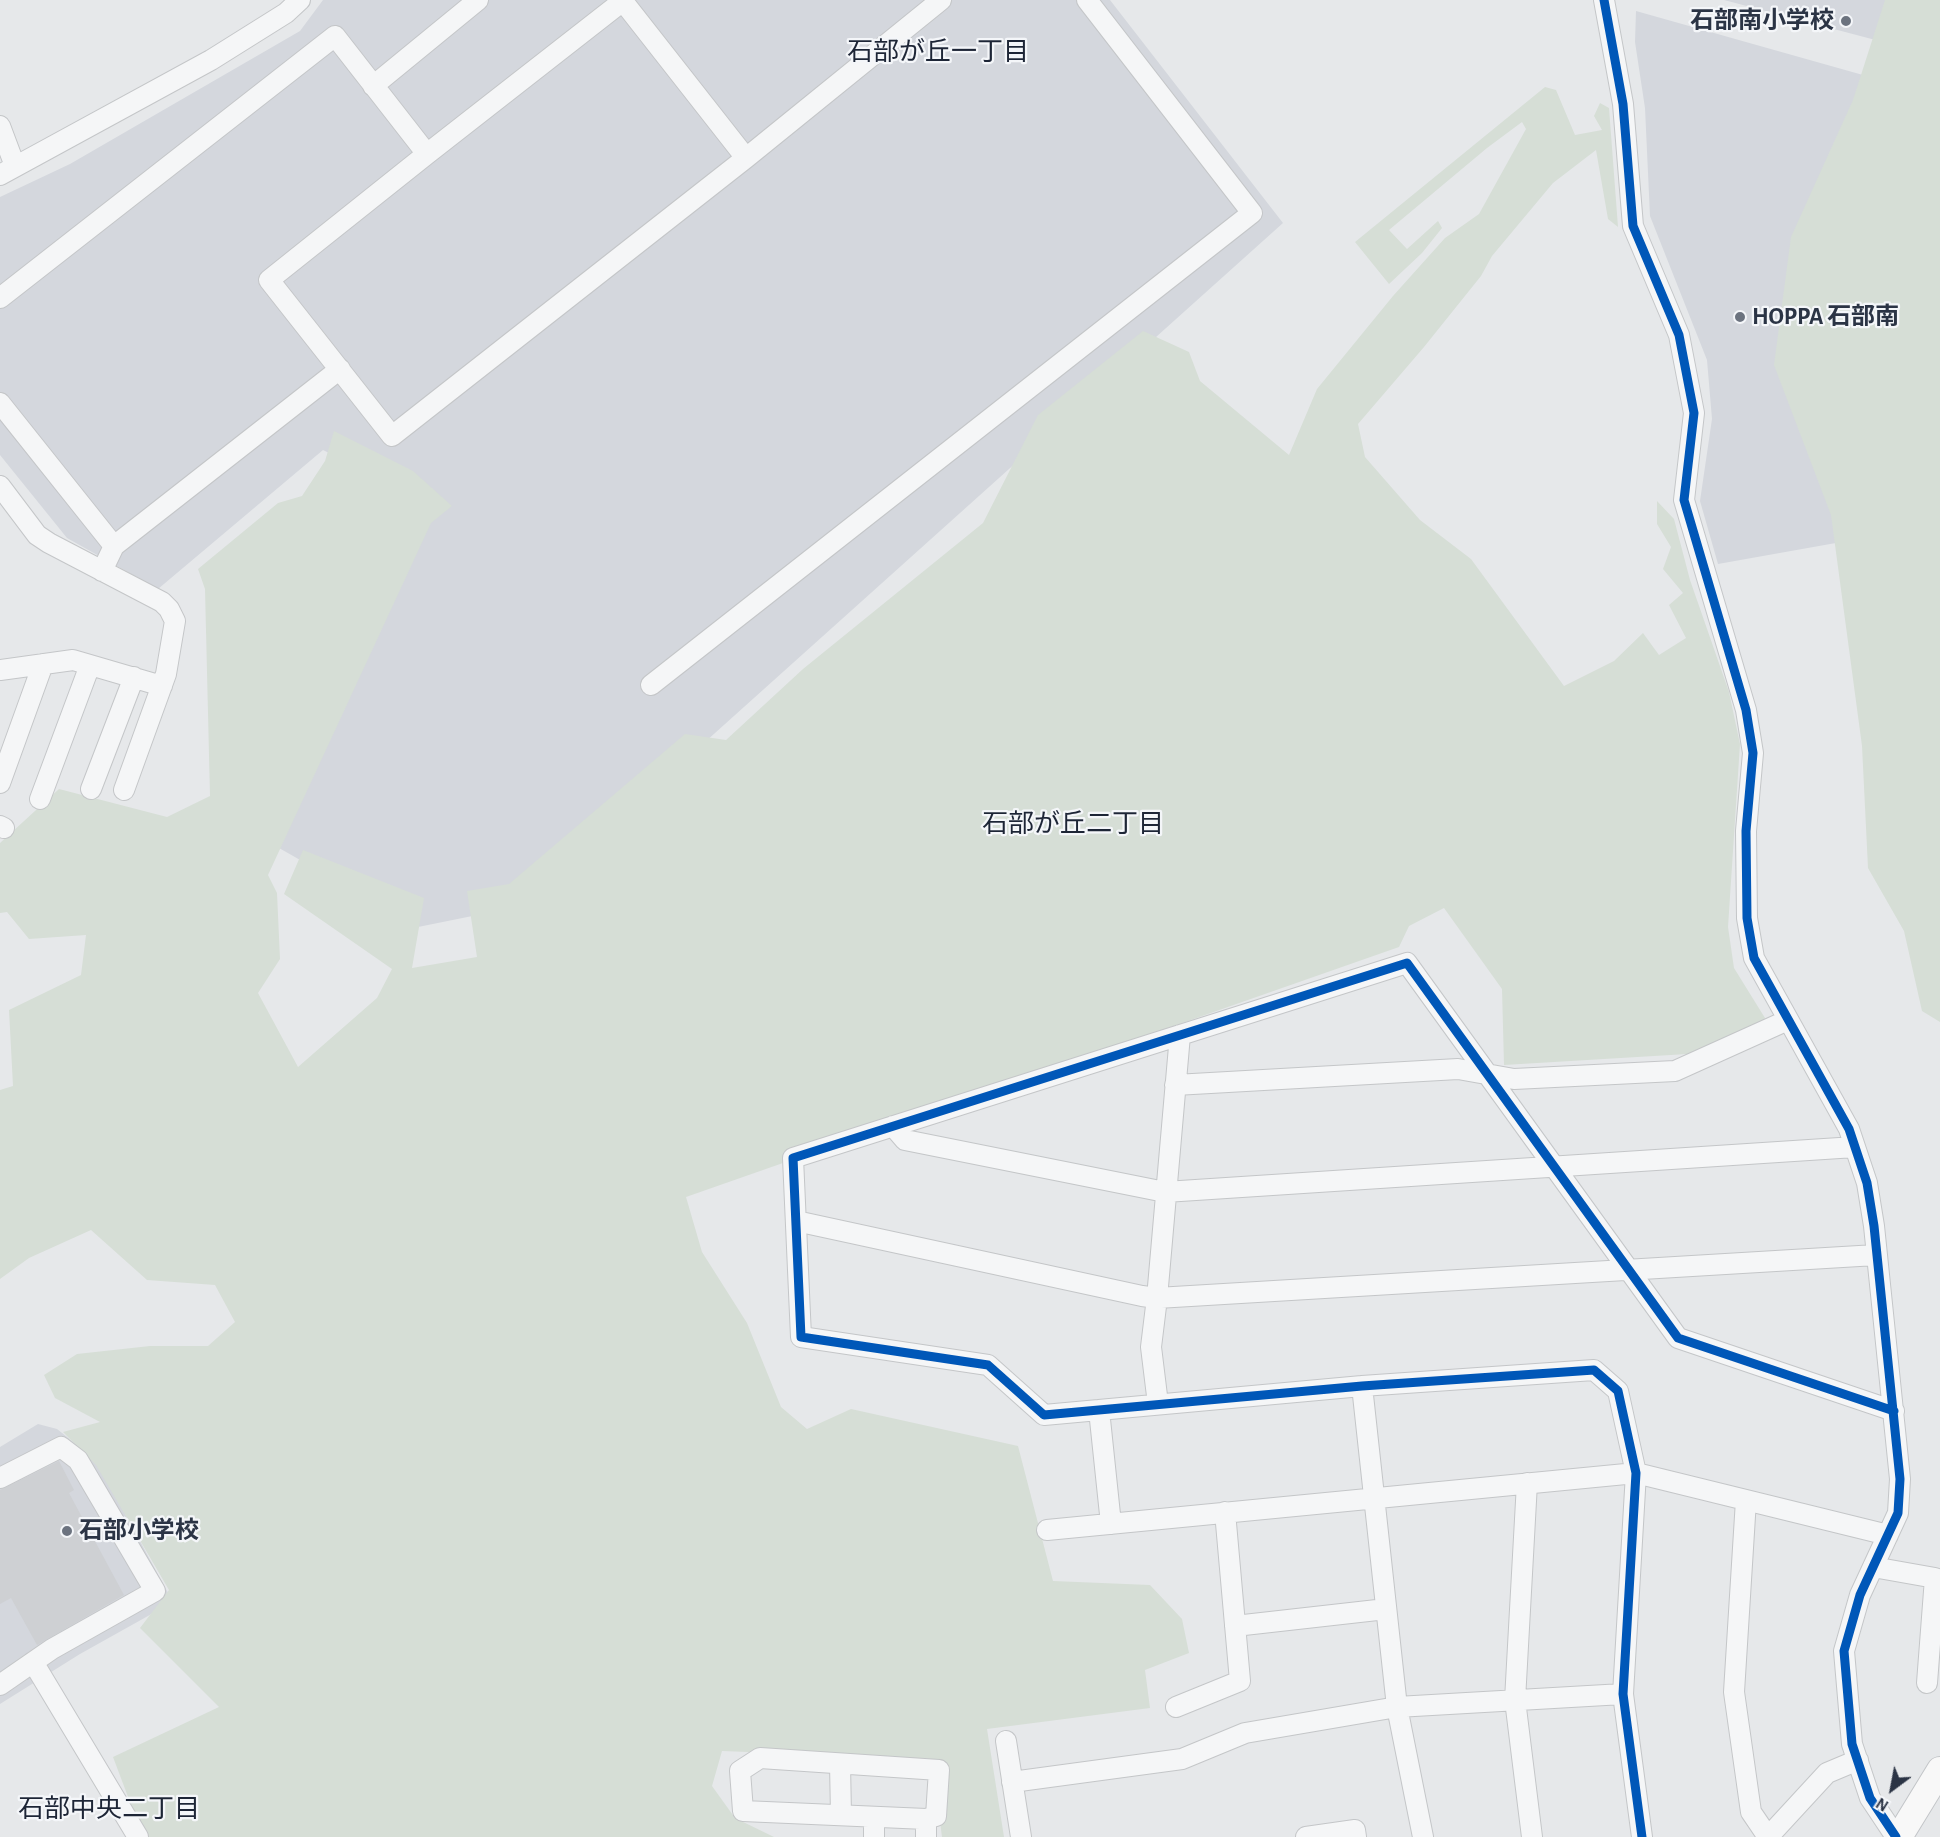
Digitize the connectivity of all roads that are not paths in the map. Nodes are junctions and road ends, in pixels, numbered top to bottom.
1 (300, 0) edge
2 (478, 0) edge
3 (623, 0) edge
4 (941, 0) edge
5 (1087, 0) edge
6 (1604, 0) edge
7 (374, 86) junction
8 (0, 126) edge
9 (427, 154) junction
10 (746, 158) junction
11 (7, 170) edge
12 (0, 298) edge
13 (340, 369) junction
14 (0, 404) edge
15 (0, 486) edge
16 (114, 546) junction
17 (102, 571) junction
18 (43, 664) junction
19 (90, 665) junction
20 (0, 670) edge
21 (134, 677) junction
22 (651, 685) dead end
23 (162, 686) junction
24 (0, 783) edge
25 (91, 789) dead end
26 (124, 790) dead end
27 (40, 799) dead end
28 (1788, 1020) junction
29 (1180, 1035) junction
30 (1487, 1074) junction
31 (1175, 1085) junction
32 (893, 1126) junction
33 (1855, 1147) junction
34 (1554, 1167) junction
35 (1165, 1192) junction
36 (796, 1221) junction
37 (1876, 1255) junction
38 (1627, 1270) junction
39 (1158, 1298) junction
40 (1362, 1386) junction
41 (1158, 1404) junction
42 (1099, 1410) junction
43 (1894, 1411) junction
44 (1636, 1473) junction
45 (0, 1478) edge
46 (1527, 1483) junction
47 (1374, 1498) junction
48 (1746, 1500) junction
49 (1225, 1512) junction
50 (1111, 1524) junction
51 (1047, 1530) dead end
52 (1888, 1535) junction
53 (1873, 1568) junction
54 (1386, 1609) junction
55 (1235, 1626) junction
56 (37, 1670) junction
57 (1927, 1683) dead end
58 (0, 1685) edge
59 (1623, 1694) junction
60 (1515, 1700) junction
61 (1176, 1707) dead end
62 (1397, 1707) junction
63 (1005, 1741) dead end
64 (1858, 1760) junction
65 (840, 1764) junction
66 (1940, 1770) edge
67 (1012, 1782) junction
68 (841, 1815) junction
69 (874, 1817) junction
70 (926, 1828) edge
71 (138, 1837) edge
72 (874, 1837) edge
73 (1021, 1837) edge
74 (1306, 1837) edge
75 (1356, 1837) edge
76 (1423, 1837) edge
77 (1532, 1837) edge
78 (1642, 1837) edge
79 (1768, 1837) edge
80 (1898, 1837) edge

1 - 11 street
2 - 7 street
3 - 9 street
3 - 10 street
4 - 10 street
5 - 22 street
6 - 28 street
7 - 9 street
7 - 12 street
8 - 11 street
9 - 13 street
10 - 13 street
13 - 16 street
14 - 16 street
15 - 17 street
16 - 17 street
17 - 23 street
18 - 19 street
18 - 20 street
18 - 24 street
19 - 21 street
19 - 27 street
21 - 23 street
21 - 25 street
23 - 26 street
28 - 30 street
28 - 33 street
29 - 30 street
29 - 31 street
29 - 32 street
30 - 31 street
30 - 34 street
31 - 35 street
32 - 35 street
32 - 36 street
33 - 34 street
33 - 37 street
34 - 35 street
34 - 38 street
35 - 39 street
36 - 39 street
36 - 42 street
37 - 38 street
37 - 43 street
38 - 39 street
38 - 43 street
39 - 41 street
40 - 41 street
40 - 44 street
40 - 47 street
41 - 42 street
42 - 50 street
43 - 52 street
44 - 46 street
44 - 48 street
44 - 59 street
45 - 56 street
46 - 47 street
46 - 60 street
47 - 49 street
47 - 54 street
48 - 52 street
48 - 79 street
49 - 50 street
49 - 55 street
50 - 51 street
52 - 53 street
53 - 57 street
53 - 64 street
54 - 55 street
54 - 62 street
55 - 61 street
56 - 58 street
56 - 71 street
59 - 60 street
59 - 78 street
60 - 62 street
60 - 77 street
62 - 67 street
62 - 76 street
63 - 67 street
64 - 79 street
64 - 80 street
65 - 68 street
65 - 68 street
65 - 70 street
66 - 80 main road
67 - 73 street
68 - 69 street
69 - 70 street
69 - 72 street
74 - 75 street

